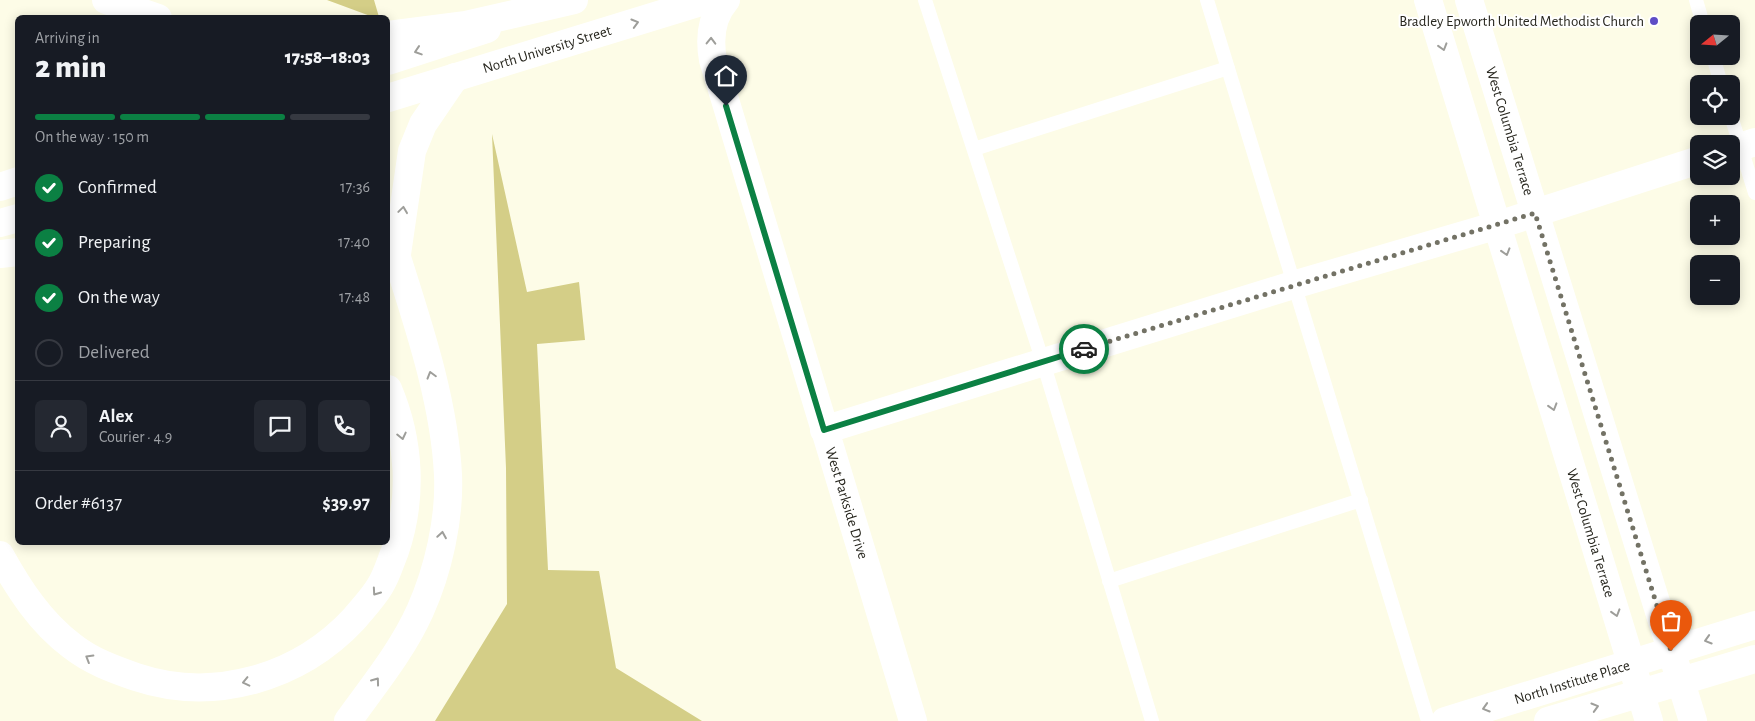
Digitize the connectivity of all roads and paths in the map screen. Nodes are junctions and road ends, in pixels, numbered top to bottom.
1 (106, 0) edge
2 (574, 0) edge
3 (581, 0) edge
4 (708, 0) edge
5 (726, 0) edge
6 (925, 0) edge
7 (1207, 0) edge
8 (1428, 0) edge
9 (1469, 0) edge
10 (1696, 0) edge
11 (149, 15) edge
12 (1700, 15) edge
13 (390, 35) edge
14 (390, 60) edge
15 (1228, 68) junction
16 (455, 77) junction
17 (390, 97) edge
18 (1734, 125) edge
19 (1742, 146) edge
20 (974, 150) junction
21 (1690, 163) edge
22 (15, 182) edge
23 (0, 187) edge
24 (1755, 193) edge
25 (1535, 213) junction
26 (15, 219) edge
27 (0, 223) edge
28 (1498, 225) junction
29 (390, 236) edge
30 (15, 252) edge
31 (0, 254) edge
32 (396, 258) junction
33 (1293, 285) junction
34 (1043, 362) junction
35 (390, 394) edge
36 (824, 430) junction
37 (1361, 500) junction
38 (0, 555) edge
39 (1108, 581) junction
40 (1755, 625) edge
41 (1671, 651) junction
42 (1755, 658) edge
43 (1631, 664) junction
44 (1680, 681) junction
45 (1640, 693) junction
46 (348, 721) edge
47 (912, 721) edge
48 (1152, 721) edge
49 (1428, 721) edge
50 (1446, 721) edge
51 (1548, 721) edge
52 (1649, 721) edge
53 (1693, 721) edge

1 - 11 main road
2 - 13 main road
3 -> 14 main road
16 -> 4 main road, North University Street
36 -> 5 main road, West Parkside Drive
6 - 20 lane
7 - 15 lane
8 -> 28 main road, West Columbia Terrace
9 - 25 main road, West Columbia Terrace
10 - 12 lane
15 - 20 lane
15 - 33 lane
16 - 17 main road, North University Street
32 -> 16 main road
18 - 19 lane
19 - 24 lane
20 - 34 lane
21 - 25 main road
22 - 23 main road
25 - 28 main road
25 - 41 main road, West Columbia Terrace
26 - 27 main road
28 - 33 main road
28 -> 43 main road, West Columbia Terrace
29 - 32 main road
30 - 31 main road
46 -> 32 main road
33 - 34 main road
33 - 37 lane
34 - 36 main road
34 - 39 lane
35 -> 38 main road
36 - 47 main road, West Parkside Drive
37 - 39 lane
37 - 49 lane
39 - 48 lane
40 -> 41 main road, North Institute Place
41 - 43 main road, North Institute Place
41 - 44 main road, West Columbia Terrace
42 - 44 main road, North Institute Place
43 - 45 main road, West Columbia Terrace
43 -> 50 main road, North Institute Place
44 - 45 main road, North Institute Place
44 - 53 main road, West Columbia Terrace
51 -> 45 main road, North Institute Place
45 - 52 main road, West Columbia Terrace

